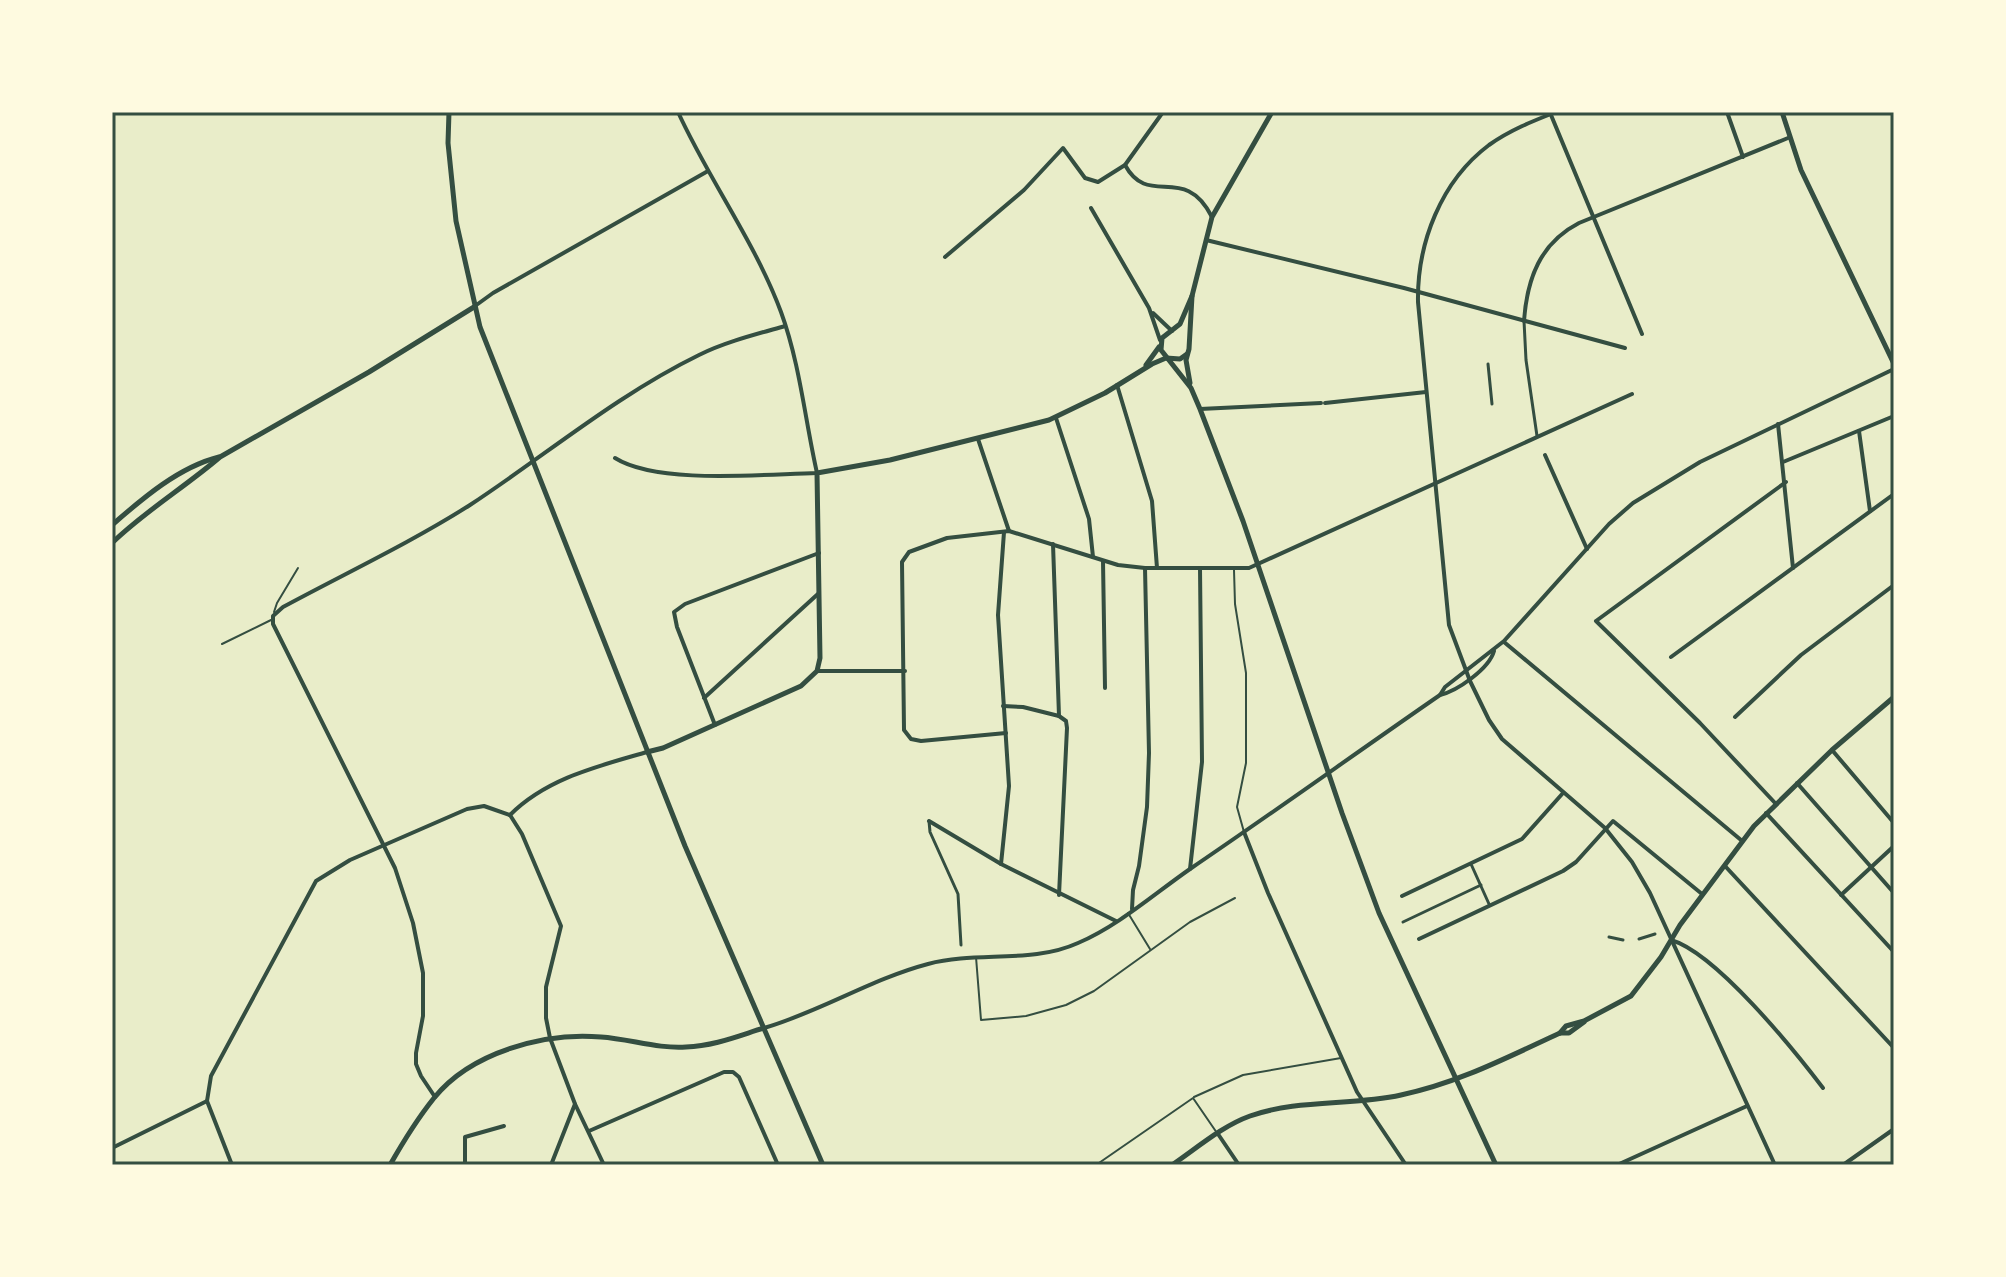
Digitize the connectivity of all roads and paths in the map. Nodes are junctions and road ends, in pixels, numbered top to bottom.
1 (449, 112) edge
2 (678, 112) edge
3 (1163, 112) edge
4 (1272, 112) edge
5 (1727, 112) edge
6 (1782, 112) edge
7 (1552, 113) edge
8 (1788, 138) junction
9 (1743, 157) junction
10 (1125, 165) junction
11 (708, 171) junction
12 (1091, 208) dead end
13 (1212, 217) junction
14 (1593, 217) junction
15 (1206, 240) junction
16 (945, 257) dead end
17 (1418, 292) junction
18 (1192, 296) junction
19 (474, 307) junction
20 (1149, 308) junction
21 (1524, 321) junction
22 (785, 326) junction
23 (1172, 331) junction
24 (1642, 334) dead end
25 (1188, 339) junction
26 (1160, 344) junction
27 (1625, 348) dead end
28 (1187, 354) junction
29 (1169, 359) junction
30 (1488, 364) dead end
31 (1894, 367) edge
32 (1142, 368) junction
33 (1117, 385) junction
34 (1191, 388) junction
35 (1426, 392) junction
36 (1632, 394) dead end
37 (1492, 404) dead end
38 (1200, 409) junction
39 (1894, 416) edge
40 (1056, 418) junction
41 (1778, 424) junction
42 (1859, 431) junction
43 (1538, 437) junction
44 (978, 439) junction
45 (1545, 455) dead end
46 (220, 457) junction
47 (615, 458) dead end
48 (1783, 462) junction
49 (533, 463) junction
50 (817, 473) junction
51 (1786, 482) junction
52 (1435, 485) junction
53 (1894, 494) edge
54 (1870, 511) junction
55 (112, 525) edge
56 (1006, 532) junction
57 (112, 543) edge
58 (1053, 544) junction
59 (1587, 549) junction
60 (819, 553) junction
61 (1093, 557) junction
62 (1103, 561) junction
63 (1257, 564) junction
64 (298, 568) dead end
65 (1145, 568) junction
66 (1157, 568) junction
67 (1200, 568) junction
68 (1793, 568) junction
69 (1234, 569) junction
70 (1894, 585) edge
71 (819, 593) junction
72 (273, 616) junction
73 (1504, 641) junction
74 (222, 644) dead end
75 (1494, 651) junction
76 (1671, 657) dead end
77 (817, 671) junction
78 (905, 671) junction
79 (1466, 671) junction
80 (1469, 678) junction
81 (1105, 688) dead end
82 (1440, 695) junction
83 (1894, 697) edge
84 (704, 698) junction
85 (1003, 706) junction
86 (1059, 716) junction
87 (1735, 717) dead end
88 (715, 725) junction
89 (1006, 733) junction
90 (1832, 750) junction
91 (647, 752) junction
92 (1328, 772) junction
93 (1797, 783) junction
94 (1563, 793) junction
95 (1776, 804) junction
96 (1766, 813) junction
97 (510, 815) junction
98 (929, 821) joint
99 (1894, 823) edge
100 (1605, 828) junction
101 (1244, 832) junction
102 (1741, 840) junction
103 (383, 844) junction
104 (1894, 846) edge
105 (1001, 864) junction
106 (1471, 864) junction
107 (1723, 865) junction
108 (1870, 867) junction
109 (1189, 869) junction
110 (1481, 885) junction
111 (1894, 893) edge
112 (1702, 894) junction
113 (1059, 895) junction
114 (1841, 895) junction
115 (1402, 896) dead end
116 (1235, 898) dead end
117 (1490, 906) junction
118 (1130, 911) junction
119 (1116, 921) junction
120 (1403, 922) dead end
121 (1655, 934) dead end
122 (1609, 937) dead end
123 (1419, 939) dead end
124 (1639, 939) dead end
125 (1623, 940) dead end
126 (1671, 940) junction
127 (961, 945) dead end
128 (1150, 950) junction
129 (1894, 952) edge
130 (976, 956) junction
131 (764, 1028) junction
132 (550, 1038) junction
133 (1894, 1048) edge
134 (1342, 1058) junction
135 (1456, 1080) junction
136 (1823, 1088) dead end
137 (435, 1097) junction
138 (1193, 1098) junction
139 (207, 1101) junction
140 (1363, 1102) junction
141 (575, 1104) junction
142 (1747, 1106) junction
143 (504, 1126) dead end
144 (1894, 1129) edge
145 (589, 1131) junction
146 (1218, 1134) junction
147 (112, 1148) edge
148 (232, 1165) edge
149 (390, 1165) edge
150 (465, 1165) edge
151 (551, 1165) edge
152 (604, 1165) edge
153 (778, 1165) edge
154 (823, 1165) edge
155 (1096, 1165) edge
156 (1172, 1165) edge
157 (1238, 1165) edge
158 (1406, 1165) edge
159 (1496, 1165) edge
160 (1617, 1165) edge
161 (1775, 1165) edge
162 (1843, 1165) edge

1 - 19 street
2 - 11 street
3 - 10 street
4 - 13 street
5 - 9 street
6 - 8 street
7 - 14 street
7 - 17 street
8 - 9 street
8 - 31 street
9 - 14 street
10 - 13 street
10 - 16 street
11 - 19 street
11 - 22 street
12 - 20 street
13 - 15 street
14 - 21 street
14 - 24 street
15 - 17 street
15 - 18 street
17 - 21 street
17 - 35 street
18 - 23 street
18 - 25 street
19 - 46 street
19 - 49 street
20 - 23 street
20 - 26 street
21 - 27 street
21 - 43 street
22 - 49 street
22 - 50 street
23 - 25 street
23 - 26 street
25 - 28 street
26 - 29 street
26 - 32 street
28 - 29 street
28 - 34 street
29 - 32 street
29 - 34 street
30 - 37 street
31 - 41 street
32 - 33 street
33 - 40 street
33 - 66 street
34 - 38 street
35 - 38 street
35 - 52 street
36 - 43 street
38 - 63 street
39 - 42 street
40 - 44 street
40 - 61 street
41 - 48 street
41 - 59 street
42 - 48 street
42 - 54 street
43 - 52 street
44 - 50 street
44 - 56 street
45 - 59 street
46 - 55 street
46 - 57 street
47 - 50 street
48 - 51 street
49 - 72 street
49 - 91 street
50 - 60 street
51 - 68 street
51 - 95 street
52 - 63 street
52 - 79 street
53 - 54 street
54 - 68 street
56 - 58 street
56 - 78 street
56 - 85 street
58 - 61 street
58 - 86 street
59 - 73 street
60 - 71 street
60 - 84 street
61 - 62 street
62 - 65 street
62 - 81 street
63 - 69 street
63 - 92 street
64 - 72 lane
65 - 66 street
65 - 118 street
66 - 67 street
67 - 69 street
67 - 109 street
68 - 76 street
69 - 101 lane
70 - 87 street
71 - 77 street
71 - 84 street
72 - 74 lane
72 - 103 street
73 - 75 street
73 - 102 street
75 - 79 street
75 - 80 street
77 - 78 street
77 - 88 street
78 - 89 street
79 - 80 street
79 - 82 street
80 - 82 street
80 - 94 street
82 - 92 street
83 - 90 street
84 - 88 street
85 - 86 street
85 - 89 street
86 - 113 street
88 - 91 street
89 - 105 street
90 - 93 street
90 - 99 street
91 - 97 street
91 - 131 street
92 - 101 street
92 - 135 street
93 - 95 street
93 - 108 street
94 - 100 street
94 - 106 street
95 - 96 street
96 - 102 street
96 - 114 street
97 - 103 street
97 - 132 street
98 - 105 street
98 - 127 street
100 - 112 street
100 - 117 street
100 - 126 street
101 - 109 street
101 - 134 street
102 - 107 street
103 - 137 street
103 - 139 street
104 - 108 street
105 - 113 street
106 - 110 street
106 - 115 street
107 - 112 street
107 - 133 street
108 - 111 street
108 - 114 street
109 - 118 street
110 - 117 street
110 - 120 street
112 - 126 street
113 - 119 street
114 - 129 street
116 - 128 lane
117 - 123 street
118 - 119 street
118 - 128 lane
119 - 130 street
121 - 124 street
122 - 125 street
126 - 135 street
126 - 136 street
126 - 142 street
128 - 130 lane
130 - 131 street
131 - 132 street
131 - 154 street
132 - 137 street
132 - 141 street
134 - 138 lane
134 - 140 street
135 - 140 street
135 - 159 street
137 - 149 street
138 - 146 lane
138 - 155 lane
139 - 147 street
139 - 148 street
140 - 146 street
140 - 158 street
141 - 145 street
141 - 151 street
142 - 160 street
142 - 161 street
143 - 150 street
144 - 162 street
145 - 152 street
145 - 153 street
146 - 156 street
146 - 157 street

